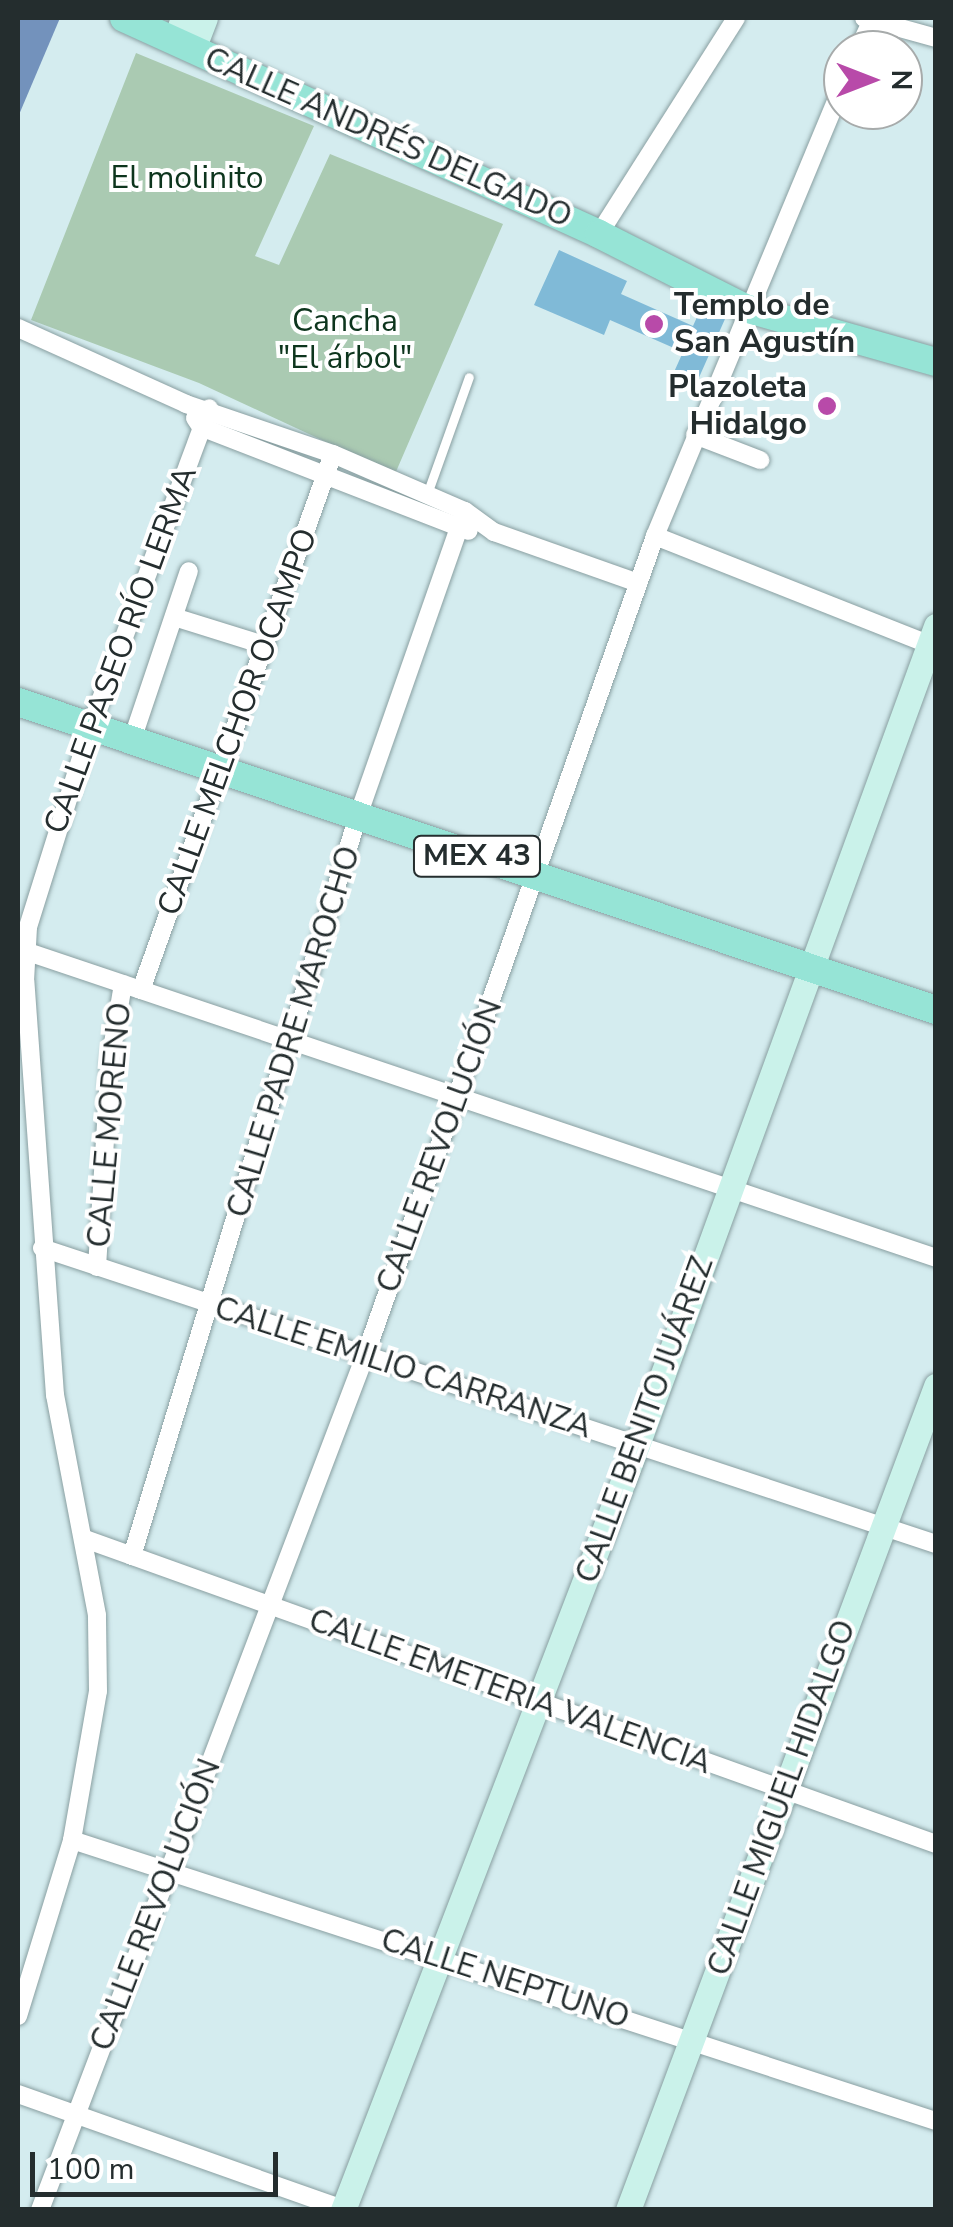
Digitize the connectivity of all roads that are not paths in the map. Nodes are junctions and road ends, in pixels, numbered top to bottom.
1 (124, 18) edge
2 (205, 18) edge
3 (736, 18) edge
4 (868, 19) edge
5 (184, 36) edge
6 (936, 38) edge
7 (823, 130) edge
8 (599, 234) junction
9 (744, 308) junction
10 (18, 328) edge
11 (936, 362) edge
12 (469, 377) dead end
13 (186, 404) junction
14 (209, 408) junction
15 (201, 428) junction
16 (694, 435) junction
17 (333, 454) junction
18 (760, 460) dead end
19 (325, 477) junction
20 (426, 494) junction
21 (465, 511) junction
22 (458, 531) junction
23 (494, 532) junction
24 (655, 536) junction
25 (189, 571) dead end
26 (638, 583) junction
27 (174, 616) junction
28 (933, 639) edge
29 (266, 646) junction
30 (18, 702) edge
31 (90, 726) junction
32 (132, 740) junction
33 (224, 771) junction
34 (358, 816) junction
35 (538, 876) junction
36 (25, 952) junction
37 (808, 967) junction
38 (132, 986) junction
39 (936, 1010) edge
40 (293, 1039) junction
41 (460, 1094) junction
42 (732, 1185) junction
43 (42, 1248) junction
44 (936, 1258) edge
45 (97, 1267) junction
46 (212, 1304) junction
47 (365, 1356) junction
48 (936, 1386) edge
49 (637, 1446) junction
50 (883, 1527) junction
51 (85, 1539) junction
52 (936, 1544) edge
53 (132, 1556) junction
54 (270, 1605) junction
55 (538, 1702) junction
56 (784, 1790) junction
57 (72, 1840) junction
58 (936, 1844) edge
59 (169, 1868) junction
60 (440, 1958) junction
61 (18, 2016) edge
62 (691, 2040) junction
63 (18, 2094) edge
64 (76, 2114) junction
65 (936, 2120) edge
66 (343, 2209) edge
67 (40, 2210) edge
68 (628, 2210) edge

1 - 5 main road, CALLE ANDRÉS DELGADO
2 - 5 street
3 - 8 street
4 - 6 street
5 - 8 main road, CALLE ANDRÉS DELGADO
7 - 9 street, CALLE REVOLUCIÓN
8 - 9 main road, CALLE ANDRÉS DELGADO
9 - 11 main road, CALLE ANDRÉS DELGADO
9 - 16 street, CALLE REVOLUCIÓN
10 - 13 street
12 - 20 lane
13 - 14 street
13 - 15 street
14 - 15 street, CALLE PASEO RÍO LERMA
14 - 17 street
15 - 19 street
15 - 31 street, CALLE PASEO RÍO LERMA
16 - 18 street
16 - 24 street, CALLE REVOLUCIÓN
17 - 19 street, CALLE MELCHOR OCAMPO
17 - 20 street
19 - 22 street
19 - 29 street, CALLE MELCHOR OCAMPO
20 - 21 street
21 - 22 street, CALLE PADRE MAROCHO
21 - 23 street
22 - 23 street
22 - 34 street, CALLE PADRE MAROCHO
23 - 26 street
24 - 26 street, CALLE REVOLUCIÓN
24 - 28 street
25 - 27 street
26 - 35 street, CALLE REVOLUCIÓN
27 - 29 street
27 - 32 street
28 - 37 street, CALLE BENITO JUÁREZ
29 - 33 street, CALLE MELCHOR OCAMPO
30 - 31 main road, MEX 43
31 - 32 main road, MEX 43
31 - 36 street, CALLE PASEO RÍO LERMA
32 - 33 main road, MEX 43
33 - 34 main road, MEX 43
33 - 38 street, CALLE MELCHOR OCAMPO
34 - 35 main road, MEX 43
34 - 40 street, CALLE PADRE MAROCHO
35 - 37 main road, MEX 43
35 - 41 street, CALLE REVOLUCIÓN
36 - 38 street
36 - 43 street, CALLE PASEO RÍO LERMA
37 - 39 main road, MEX 43
37 - 42 street, CALLE BENITO JUÁREZ
38 - 40 street
38 - 45 street, CALLE MORENO
40 - 41 street
40 - 46 street, CALLE PADRE MAROCHO
41 - 42 street
41 - 47 street, CALLE REVOLUCIÓN
42 - 44 street
42 - 49 street, CALLE BENITO JUÁREZ
43 - 45 street, CALLE EMILIO CARRANZA
43 - 51 street, CALLE PASEO RÍO LERMA
45 - 46 street, CALLE EMILIO CARRANZA
46 - 47 street, CALLE EMILIO CARRANZA
46 - 53 street, CALLE PADRE MAROCHO
47 - 49 street, CALLE EMILIO CARRANZA
47 - 54 street, CALLE REVOLUCIÓN
48 - 50 street, CALLE MIGUEL HIDALGO
49 - 50 street, CALLE EMILIO CARRANZA
49 - 55 street, CALLE BENITO JUÁREZ
50 - 52 street, CALLE EMILIO CARRANZA
50 - 56 street, CALLE MIGUEL HIDALGO
51 - 53 street, CALLE EMETERIA VALENCIA
51 - 57 street, CALLE PASEO RÍO LERMA
53 - 54 street, CALLE EMETERIA VALENCIA
54 - 55 street, CALLE EMETERIA VALENCIA
54 - 59 street, CALLE REVOLUCIÓN
55 - 56 street, CALLE EMETERIA VALENCIA
55 - 60 street, CALLE BENITO JUÁREZ
56 - 58 street, CALLE EMETERIA VALENCIA
56 - 62 street, CALLE MIGUEL HIDALGO
57 - 59 street, CALLE NEPTUNO
57 - 61 street, CALLE PASEO RÍO LERMA
59 - 60 street, CALLE NEPTUNO
59 - 64 street, CALLE REVOLUCIÓN
60 - 62 street, CALLE NEPTUNO
60 - 66 street, CALLE BENITO JUÁREZ
62 - 65 street, CALLE NEPTUNO
62 - 68 street, CALLE MIGUEL HIDALGO
63 - 64 street
64 - 66 street
64 - 67 street, CALLE REVOLUCIÓN

